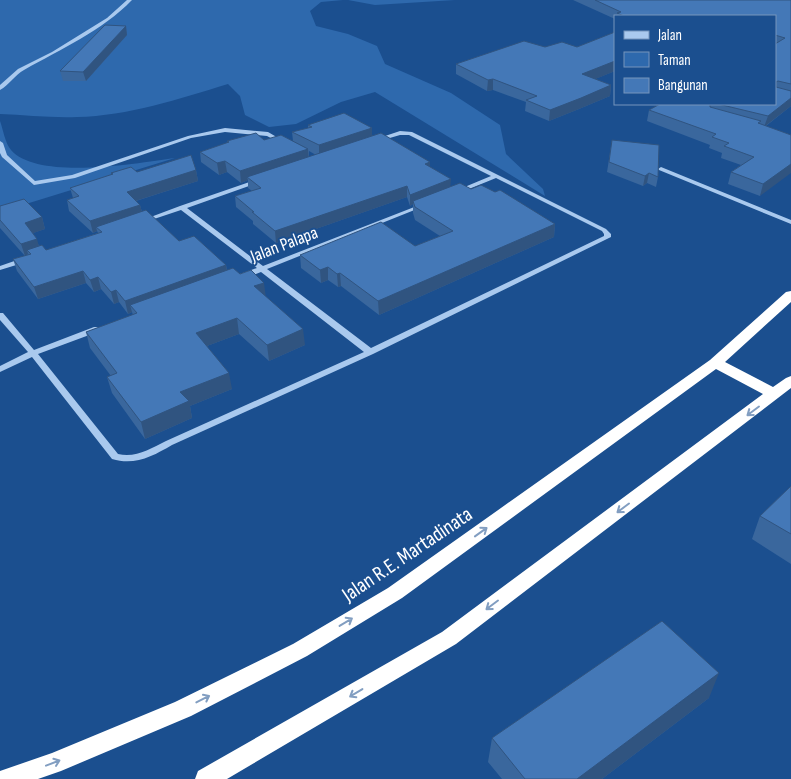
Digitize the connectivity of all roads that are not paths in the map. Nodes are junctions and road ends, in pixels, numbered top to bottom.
1 (130, 0) edge
2 (0, 88) edge
3 (0, 143) edge
4 (364, 144) edge
5 (293, 147) edge
6 (661, 169) edge
7 (494, 177) junction
8 (264, 179) edge
9 (450, 195) edge
10 (432, 202) edge
11 (182, 207) junction
12 (791, 222) edge
13 (137, 223) edge
14 (27, 259) edge
15 (0, 268) edge
16 (261, 269) junction
17 (234, 279) edge
18 (791, 296) edge
19 (0, 315) edge
20 (106, 326) edge
21 (370, 352) junction
22 (33, 353) junction
23 (715, 363) junction
24 (0, 369) edge
25 (791, 381) edge
26 (775, 394) junction
27 (7, 779) edge
28 (206, 779) edge

1 - 2 street
3 - 5 street
4 - 7 street
6 - 12 street
7 - 9 street
7 - 21 street
8 - 11 street
10 - 16 street, Jalan Palapa
11 - 13 street
11 - 16 street
14 - 15 street
16 - 17 street, Jalan Palapa
16 - 21 street
18 - 23 highway, Jalan R.E. Martadinata
19 - 22 street
20 - 22 street
21 - 22 street
22 - 24 street
23 - 26 highway
27 -> 23 highway, Jalan R.E. Martadinata
25 - 26 highway
26 -> 28 highway

